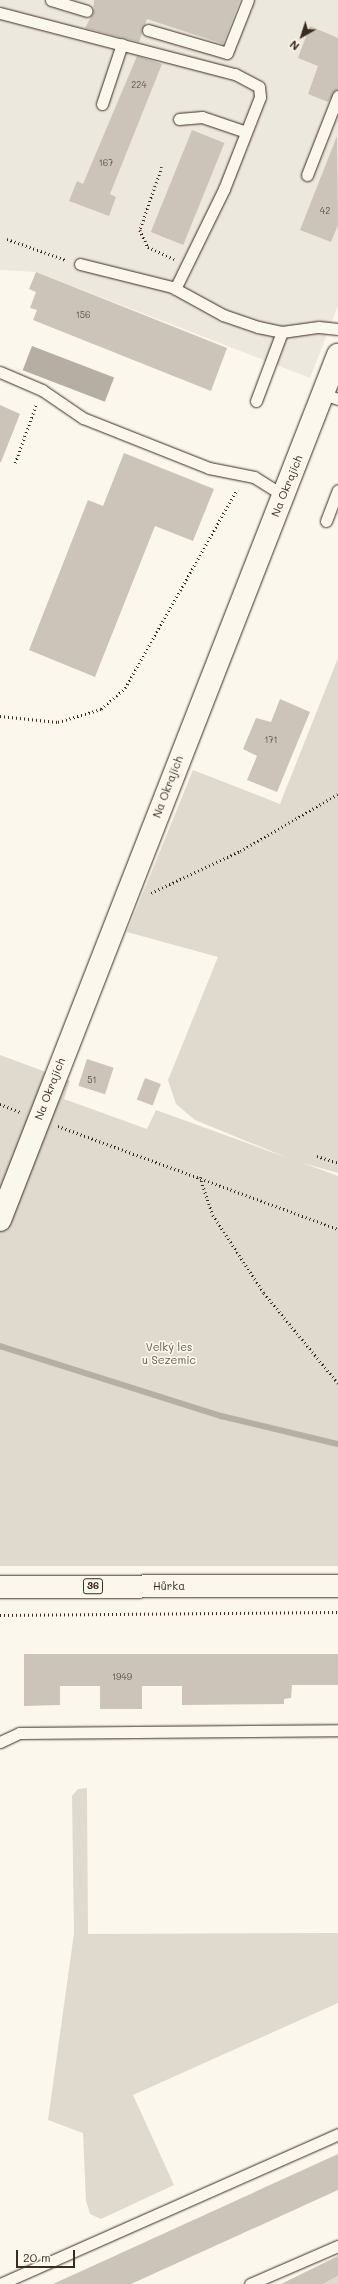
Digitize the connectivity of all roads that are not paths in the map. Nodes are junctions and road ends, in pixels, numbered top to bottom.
1 (51, 0) edge
2 (248, 0) edge
3 (64, 2) edge
4 (86, 11) dead end
5 (0, 13) edge
6 (148, 30) dead end
7 (122, 44) junction
8 (338, 96) edge
9 (102, 104) dead end
10 (179, 120) dead end
11 (246, 132) junction
12 (307, 175) dead end
13 (80, 264) road end
14 (175, 289) junction
15 (338, 329) edge
16 (282, 332) junction
17 (338, 355) edge
18 (0, 372) edge
19 (330, 397) edge
20 (256, 401) dead end
21 (338, 490) edge
22 (283, 495) junction
23 (326, 521) dead end
24 (0, 1220) edge
25 (338, 1586) edge
26 (0, 1587) edge
27 (338, 1730) edge
28 (0, 1742) edge
29 (338, 2134) edge
30 (338, 2246) edge
31 (0, 2284) edge
32 (250, 2284) edge

1 - 3 lane
2 - 6 lane
3 - 4 lane
5 - 7 lane
7 - 9 lane
7 - 11 lane
8 - 12 lane
10 - 11 lane
11 - 14 lane
13 - 14 lane
14 - 16 lane
15 - 16 lane
16 - 20 lane
17 - 19 street, Na Okrajích
18 - 22 lane
19 - 22 street, Na Okrajích
21 - 23 lane
22 - 24 street, Na Okrajích
25 - 26 street, Hůrka / 36
27 - 28 lane
29 - 31 lane
30 - 32 lane

